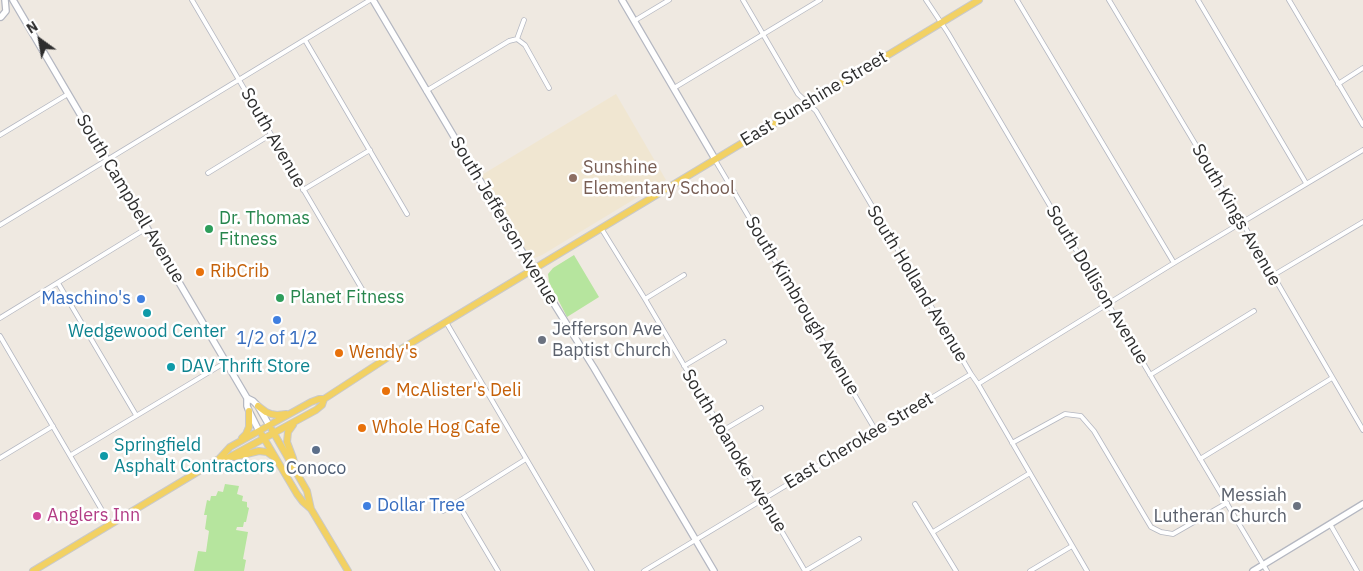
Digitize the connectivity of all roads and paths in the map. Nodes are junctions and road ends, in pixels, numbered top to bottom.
1 (5, 0) edge
2 (13, 0) edge
3 (192, 0) edge
4 (371, 0) edge
5 (622, 0) edge
6 (668, 0) edge
7 (743, 0) edge
8 (820, 0) edge
9 (926, 0) edge
10 (979, 0) edge
11 (1017, 0) edge
12 (1109, 0) edge
13 (1198, 0) edge
14 (1288, 0) edge
15 (17, 7) junction
16 (0, 17) edge
17 (524, 20) dead end
18 (634, 21) junction
19 (941, 23) junction
20 (764, 34) junction
21 (517, 39) junction
22 (305, 40) junction
23 (1363, 68) edge
24 (239, 80) junction
25 (1338, 84) junction
26 (549, 88) dead end
27 (674, 88) junction
28 (426, 91) junction
29 (68, 94) junction
30 (808, 103) junction
31 (1363, 125) edge
32 (0, 135) edge
33 (270, 135) junction
34 (370, 150) junction
35 (1363, 150) edge
36 (715, 159) junction
37 (107, 160) junction
38 (208, 173) dead end
39 (1306, 183) junction
40 (303, 190) junction
41 (408, 214) dead end
42 (1242, 222) junction
43 (1363, 222) edge
44 (0, 225) edge
45 (147, 228) junction
46 (601, 228) junction
47 (1174, 263) junction
48 (533, 270) junction
49 (684, 275) dead end
50 (1272, 276) junction
51 (58, 283) junction
52 (645, 298) junction
53 (369, 301) dead end
54 (1108, 304) junction
55 (1254, 311) dead end
56 (0, 318) edge
57 (446, 322) junction
58 (0, 336) edge
59 (724, 342) dead end
60 (226, 362) junction
61 (684, 366) junction
62 (970, 374) junction
63 (1150, 375) junction
64 (1332, 378) junction
65 (978, 384) junction
66 (247, 398) junction
67 (324, 399) junction
68 (258, 406) junction
69 (761, 408) dead end
70 (248, 411) junction
71 (292, 412) junction
72 (136, 415) junction
73 (297, 421) junction
74 (269, 425) junction
75 (53, 426) junction
76 (1363, 430) edge
77 (259, 431) junction
78 (722, 431) junction
79 (876, 431) junction
80 (273, 434) junction
81 (264, 439) junction
82 (238, 443) junction
83 (1012, 443) junction
84 (71, 455) junction
85 (0, 458) edge
86 (228, 458) junction
87 (219, 459) junction
88 (526, 459) junction
89 (1200, 459) junction
90 (278, 462) junction
91 (296, 470) junction
92 (1030, 473) junction
93 (763, 499) junction
94 (457, 502) junction
95 (915, 504) dead end
96 (1227, 504) junction
97 (1363, 504) edge
98 (311, 509) junction
99 (443, 511) dead end
100 (110, 524) junction
101 (1330, 524) junction
102 (933, 532) junction
103 (859, 539) dead end
104 (696, 540) junction
105 (1072, 546) junction
106 (1263, 565) junction
107 (32, 571) edge
108 (348, 571) edge
109 (498, 571) edge
110 (592, 571) edge
111 (644, 571) edge
112 (714, 571) edge
113 (805, 571) edge
114 (956, 571) edge
115 (1030, 571) edge
116 (1087, 571) edge
117 (1253, 571) edge
118 (1267, 571) edge
119 (1357, 571) edge

1 - 16 main road
2 - 15 main road, South Campbell Avenue
3 - 24 street, South Avenue
4 - 22 street
4 - 28 main road, South Jefferson Avenue
5 - 18 main road, South Kimbrough Avenue
6 - 18 street
7 - 20 street, South Holland Avenue
8 - 20 street
9 - 19 street, South Dollison Avenue
10 - 19 main road, East Sunshine Street
11 - 47 street
12 - 42 street, South Kings Avenue
13 - 39 street
14 - 25 street
15 - 16 street
15 - 29 main road, South Campbell Avenue
17 - 21 street
18 - 27 main road, South Kimbrough Avenue
19 - 30 main road, East Sunshine Street
19 - 54 street, South Dollison Avenue
20 - 27 street
20 - 30 street, South Holland Avenue
21 - 26 street
21 - 28 street
22 - 24 street
22 - 34 street
23 - 25 street
24 - 33 street, South Avenue
24 - 37 street
25 - 31 street
27 - 36 main road, South Kimbrough Avenue
28 - 48 main road, South Jefferson Avenue
29 - 32 street
29 - 37 main road, South Campbell Avenue
30 - 36 main road, East Sunshine Street
30 - 62 street, South Holland Avenue
33 - 38 street
33 - 40 street, South Avenue
34 - 40 street
34 - 41 street
35 - 39 street
36 - 46 main road, East Sunshine Street
36 - 79 street, South Kimbrough Avenue
37 - 44 street
37 - 45 main road, South Campbell Avenue
39 - 42 street
40 - 53 street, South Avenue
42 - 47 street
42 - 50 street, South Kings Avenue
43 - 50 street
45 - 51 street
45 - 60 main road, South Campbell Avenue
46 - 48 main road, East Sunshine Street
46 - 52 street, South Roanoke Avenue
47 - 54 street
48 - 57 main road, East Sunshine Street
48 - 104 main road, South Jefferson Avenue
49 - 52 street
50 - 64 street, South Kings Avenue
51 - 56 street
51 - 72 street
52 - 61 street, South Roanoke Avenue
54 - 63 street, South Dollison Avenue
54 - 65 street
55 - 63 street
57 - 67 main road, East Sunshine Street
57 - 88 street
58 - 75 street
59 - 61 street
60 - 66 main road, South Campbell Avenue
60 - 72 street
61 - 78 street, South Roanoke Avenue
62 - 65 street, South Holland Avenue
62 - 79 street, East Cherokee Street
63 - 89 street, South Dollison Avenue
64 - 76 street, South Kings Avenue
64 - 89 street
65 - 83 street, South Holland Avenue
66 - 68 main road, South Campbell Avenue
66 - 70 main road, South Campbell Avenue
67 - 71 main road
67 - 73 main road
68 - 71 main road
68 - 74 main road, South Campbell Avenue
69 - 78 street
70 - 77 main road, South Campbell Avenue
70 - 82 main road
71 - 74 main road
72 - 84 street
73 - 80 main road
73 - 91 main road
74 - 77 main road
74 - 80 main road, South Campbell Avenue
75 - 84 street
75 - 85 street
77 - 81 main road, South Campbell Avenue
77 - 82 main road
78 - 93 street, South Roanoke Avenue
79 - 93 street, East Cherokee Street
80 - 81 main road
80 - 91 main road, South Campbell Avenue
81 - 86 main road
81 - 90 main road, South Campbell Avenue
82 - 87 main road
83 - 92 street, South Holland Avenue
83 - 96 street
84 - 100 street
86 - 87 main road
86 - 90 main road
87 - 100 main road
88 - 94 street
88 - 110 street
89 - 96 street, South Dollison Avenue
90 - 98 main road, South Campbell Avenue
91 - 98 main road, South Campbell Avenue
92 - 102 street
92 - 105 street, South Holland Avenue
93 - 104 street, East Cherokee Street
93 - 113 street, South Roanoke Avenue
94 - 99 street
94 - 109 street
95 - 102 street
96 - 106 street, South Dollison Avenue
97 - 101 main road
98 - 108 main road, South Campbell Avenue
100 - 107 main road
101 - 106 main road
101 - 119 street
102 - 114 street
103 - 113 street
104 - 111 street, East Cherokee Street
104 - 112 main road, South Jefferson Avenue
105 - 115 street
105 - 116 street, South Holland Avenue
106 - 117 main road
106 - 118 street, South Dollison Avenue

